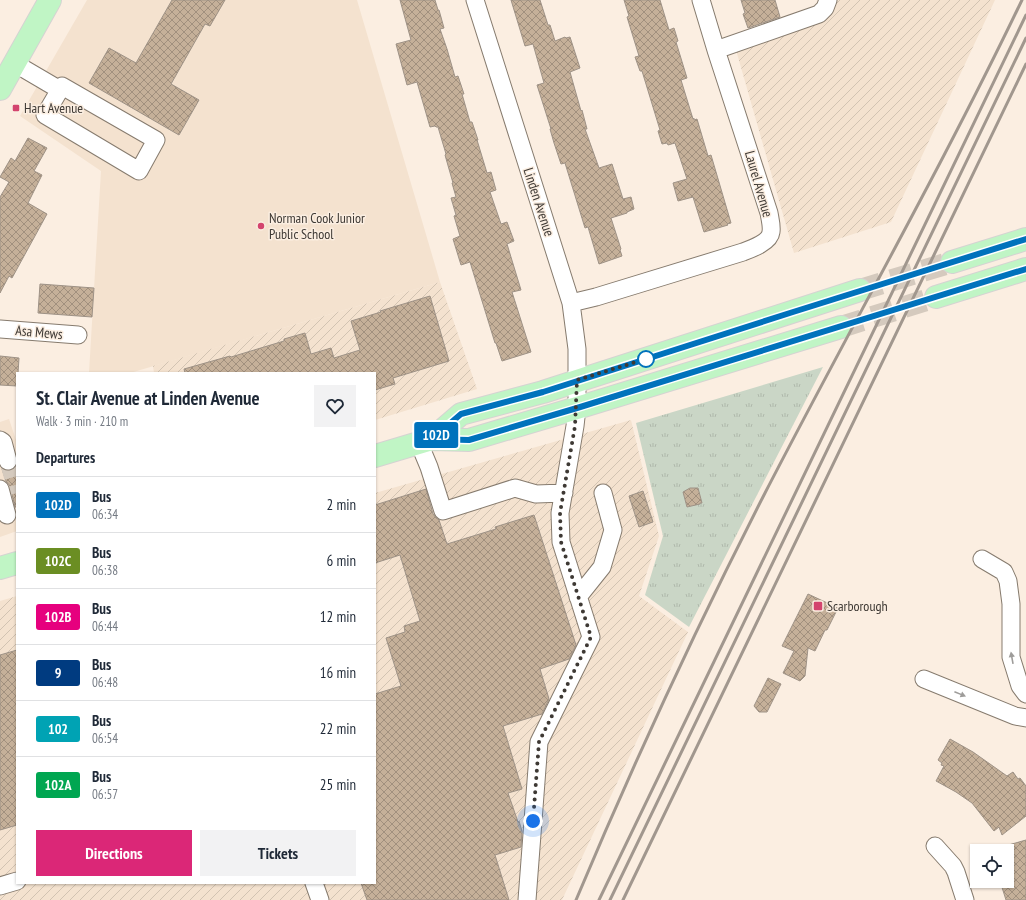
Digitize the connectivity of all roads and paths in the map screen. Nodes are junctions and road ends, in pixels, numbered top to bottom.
1 (50, 0) edge
2 (475, 0) edge
3 (702, 0) edge
4 (828, 0) edge
5 (716, 50) junction
6 (14, 63) junction
7 (0, 89) edge
8 (60, 90) junction
9 (1026, 239) edge
10 (952, 262) tunnel mouth
11 (1026, 269) edge
12 (860, 290) tunnel mouth
13 (936, 296) tunnel mouth
14 (570, 303) junction
15 (841, 327) tunnel mouth
16 (0, 328) edge
17 (78, 335) dead end
18 (577, 380) junction
19 (577, 408) junction
20 (0, 440) edge
21 (426, 441) junction
22 (376, 456) edge
23 (8, 461) tunnel mouth
24 (0, 489) edge
25 (564, 493) junction
26 (603, 493) dead end
27 (8, 514) edge
28 (982, 559) dead end
29 (16, 563) edge
30 (0, 568) edge
31 (578, 597) junction
32 (924, 679) dead end
33 (1026, 694) edge
34 (1026, 718) edge
35 (935, 846) dead end
36 (16, 881) edge
37 (314, 884) edge
38 (0, 886) edge
39 (320, 900) edge
40 (527, 900) edge
41 (965, 900) edge

1 - 6 main road
2 - 14 street, Linden Avenue
3 - 5 street, Laurel Avenue
4 - 5 street
5 - 14 street, Laurel Avenue
6 - 7 main road
6 - 8 street
8 - 8 street
9 - 10 main road
11 - 13 main road
12 - 18 main road
14 - 18 street, Linden Avenue
15 - 19 main road
16 - 17 street, Asa Mews
18 - 19 street, Linden Avenue
18 - 21 main road
19 - 21 main road
19 - 25 street, Linden Avenue
20 - 23 street
21 - 22 main road
21 - 25 street
24 - 27 street
25 - 31 street, Linden Avenue
26 - 31 street
33 -> 28 street
29 - 30 main road
31 - 40 street, Linden Avenue
32 -> 34 street
35 - 41 street
36 - 38 street
37 - 39 street

